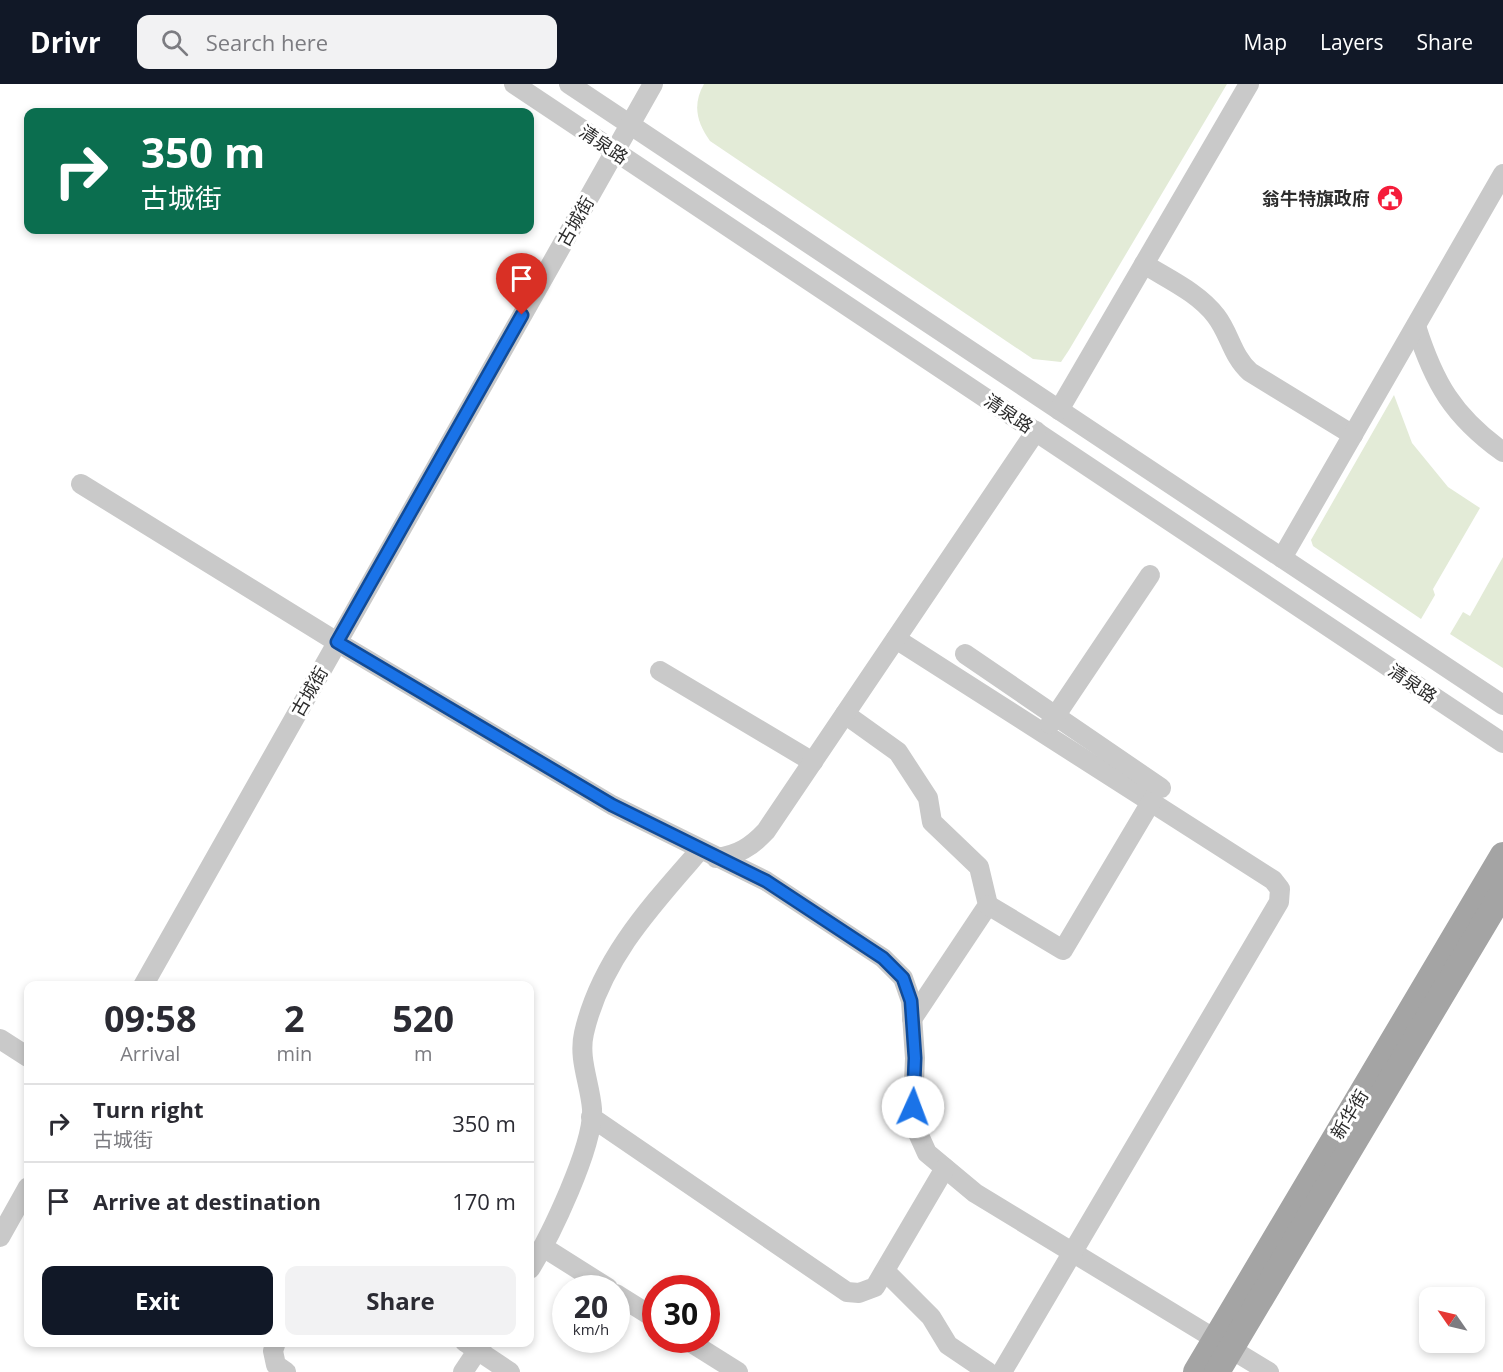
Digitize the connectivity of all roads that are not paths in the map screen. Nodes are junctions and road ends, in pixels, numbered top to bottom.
1 (514, 84) edge
2 (569, 84) edge
3 (653, 84) edge
4 (1249, 84) edge
5 (630, 124) junction
6 (615, 151) junction
7 (1503, 174) edge
8 (1144, 264) junction
9 (1416, 326) junction
10 (1059, 410) junction
11 (1036, 431) junction
12 (1353, 435) junction
13 (1503, 452) edge
14 (81, 483) dead end
15 (1282, 558) junction
16 (1150, 575) dead end
17 (896, 639) junction
18 (337, 642) junction
19 (965, 654) dead end
20 (660, 671) dead end
21 (1503, 705) edge
22 (845, 714) junction
23 (1053, 720) junction
24 (1503, 743) edge
25 (813, 762) junction
26 (1156, 795) junction
27 (708, 854) junction
28 (1503, 855) edge
29 (1503, 892) edge
30 (988, 905) junction
31 (145, 981) edge
32 (912, 1019) junction
33 (0, 1039) edge
34 (24, 1054) edge
35 (591, 1117) junction
36 (945, 1168) junction
37 (24, 1194) edge
38 (0, 1237) edge
39 (543, 1247) junction
40 (1071, 1252) junction
41 (534, 1262) edge
42 (885, 1271) junction
43 (587, 1275) edge
44 (1223, 1344) junction
45 (274, 1347) edge
46 (474, 1347) edge
47 (478, 1347) edge
48 (708, 1353) edge
49 (286, 1372) edge
50 (463, 1372) edge
51 (510, 1372) edge
52 (738, 1372) edge
53 (988, 1372) edge
54 (1002, 1372) edge
55 (1196, 1372) edge
56 (1217, 1372) edge
57 (1269, 1372) edge

1 - 6 street, 清泉路
2 - 5 street, 清泉路
3 - 5 street, 古城街
4 - 8 street
5 - 6 street, 古城街
5 - 10 street, 清泉路
6 - 11 street, 清泉路
6 - 18 street, 古城街
7 - 9 street
8 - 10 street
8 - 12 street
9 - 12 street
9 - 13 street
10 - 15 street, 清泉路
11 - 17 street
11 - 24 street, 清泉路
12 - 15 street
14 - 18 street
15 - 21 street, 清泉路
16 - 23 street
17 - 22 street
17 - 26 street
18 - 27 street
18 - 31 street, 古城街
19 - 23 street
20 - 25 street
22 - 25 street
22 - 30 street
23 - 26 street
25 - 27 street
26 - 30 street
26 - 40 street
27 - 32 street
27 - 35 street
28 - 44 main road, 新华街
29 - 44 main road, 新华街
30 - 32 street
32 - 36 street
33 - 34 street
35 - 39 street
35 - 42 street
36 - 40 street
36 - 42 street
37 - 38 street
39 - 41 street
39 - 43 street
40 - 44 street
40 - 54 street
42 - 53 street
44 - 55 main road, 新华街
44 - 56 main road, 新华街
44 - 57 street
45 - 49 street
46 - 50 street
47 - 51 street
48 - 52 street

